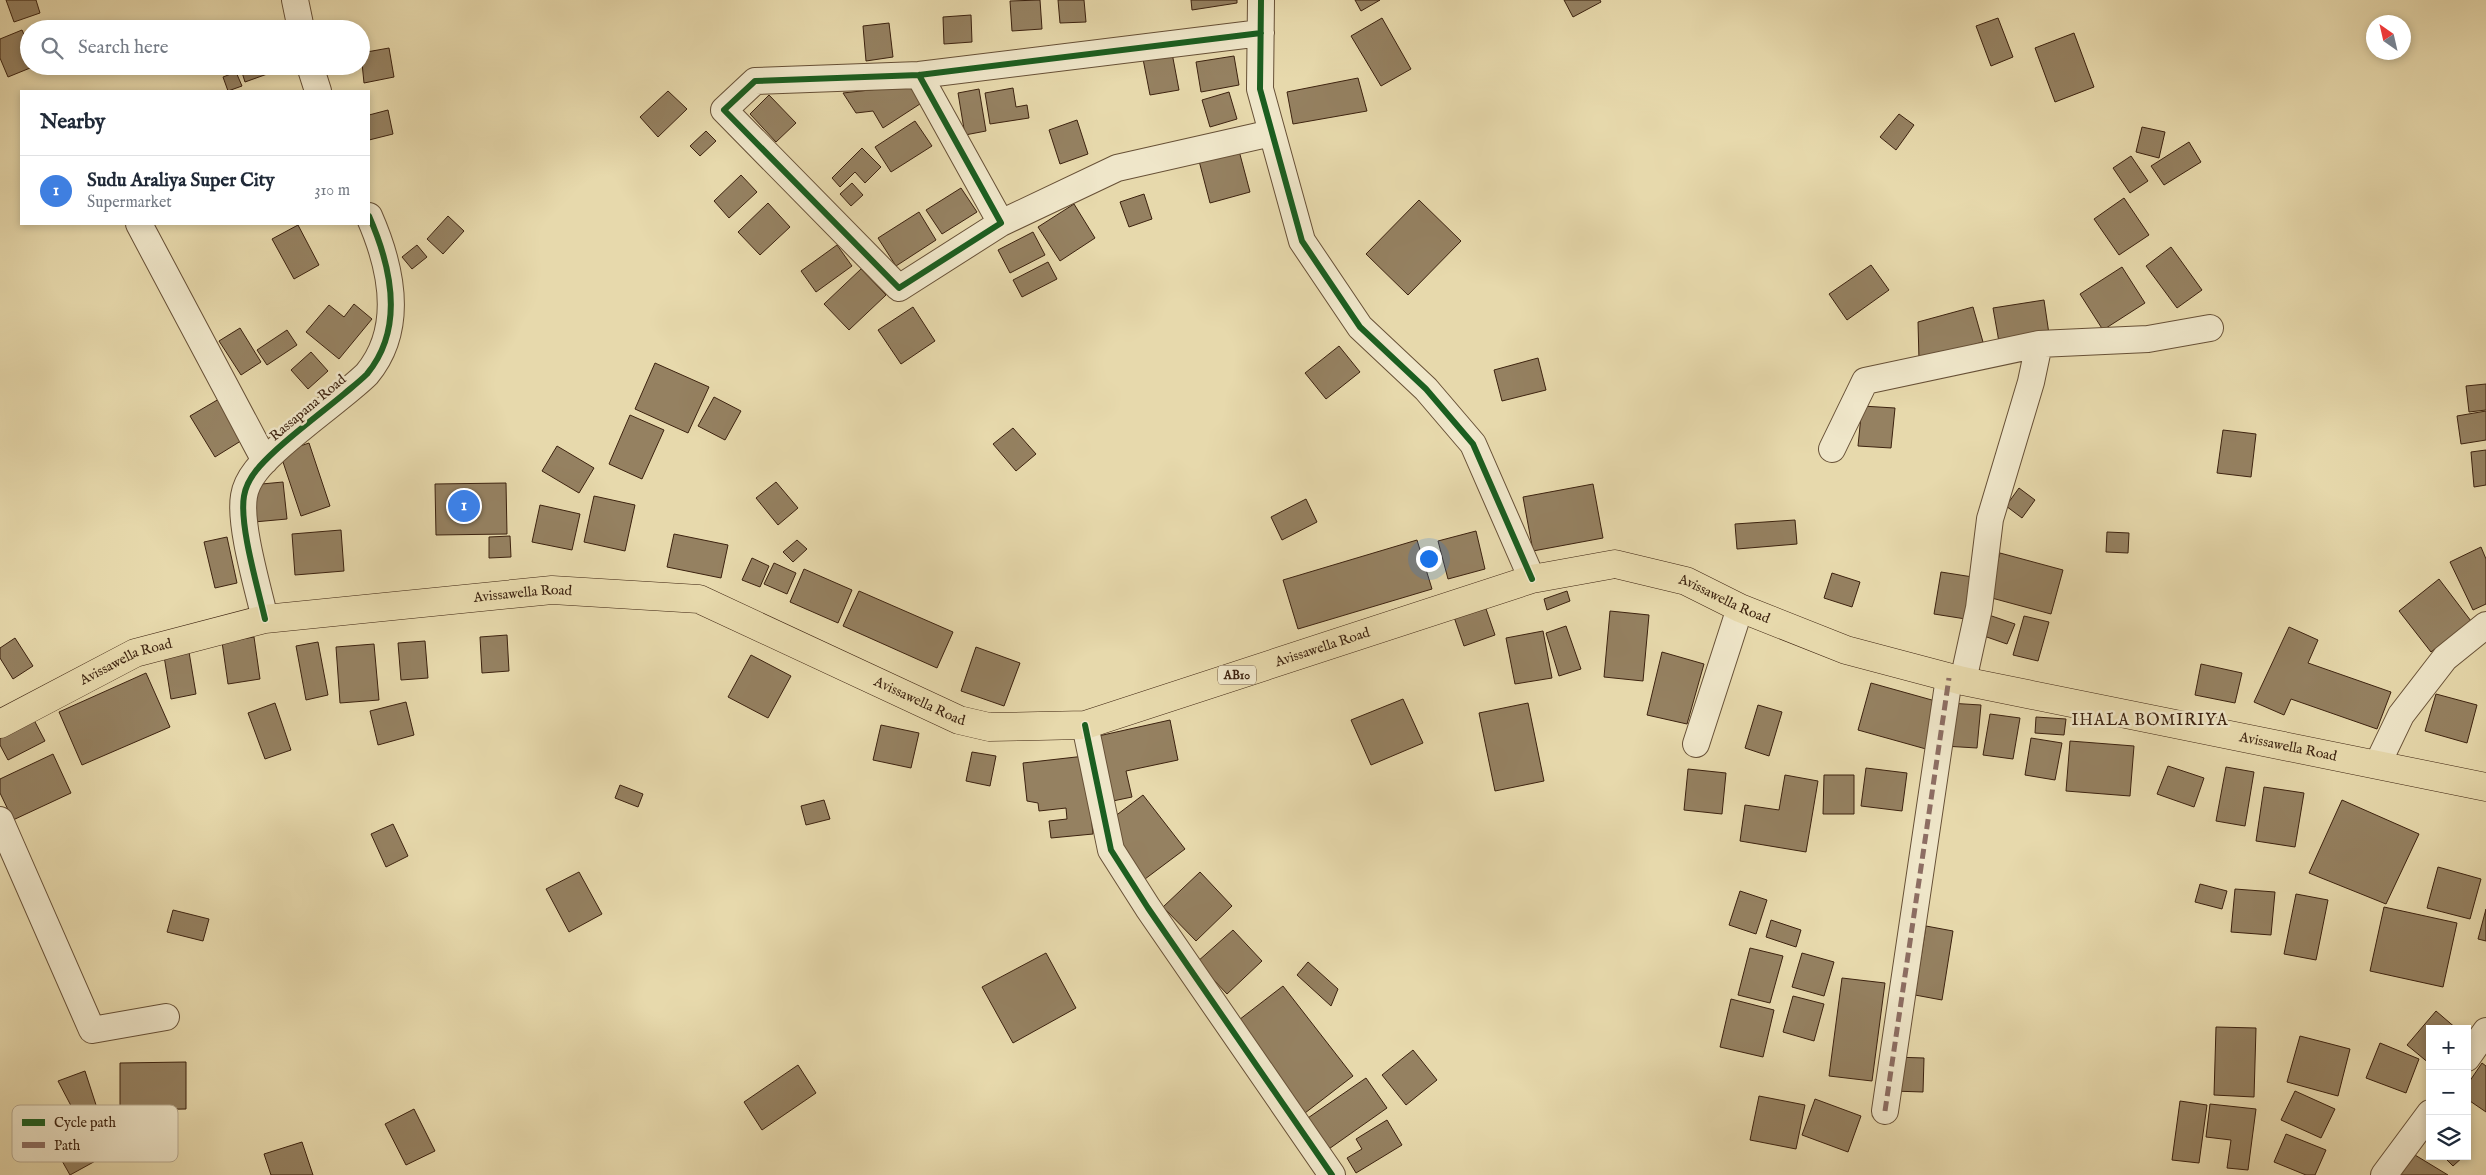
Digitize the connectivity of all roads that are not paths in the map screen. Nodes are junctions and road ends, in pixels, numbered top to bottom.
1 (295, 0) edge
2 (1261, 0) edge
3 (299, 20) edge
4 (1261, 33) junction
5 (313, 75) edge
6 (920, 76) junction
7 (318, 90) edge
8 (1272, 133) junction
9 (370, 219) edge
10 (1001, 223) junction
11 (140, 225) edge
12 (2210, 328) dead end
13 (2039, 344) junction
14 (1832, 449) dead end
15 (265, 461) junction
16 (1532, 579) junction
17 (1740, 608) junction
18 (265, 620) junction
19 (2486, 625) edge
20 (1956, 680) junction
21 (0, 724) edge
22 (1085, 724) junction
23 (1696, 744) dead end
24 (2377, 764) junction
25 (2486, 787) edge
26 (0, 820) edge
27 (166, 1017) dead end
28 (2486, 1031) edge
29 (2471, 1052) edge
30 (1885, 1111) dead end
31 (2429, 1115) edge
32 (1332, 1175) edge
33 (2384, 1175) edge

1 - 3 street
2 - 4 street
4 - 6 street
4 - 8 street
5 - 7 street
6 - 10 street
6 - 10 street
8 - 10 street
8 - 16 street
9 - 15 street, Rassapana Road
11 - 15 street
12 - 13 street
13 - 14 street
13 - 20 street
15 - 18 street, Rassapana Road
16 - 17 main road, Avissawella Road / AB10
16 - 22 main road, Avissawella Road / AB10
17 - 20 main road, Avissawella Road / AB10
17 - 23 street
18 - 21 main road, Avissawella Road / AB10
18 - 22 main road, Avissawella Road / AB10
19 - 24 street
20 - 24 main road, Avissawella Road / AB10
20 - 30 street
22 - 32 street
24 - 25 main road, Avissawella Road / AB10
26 - 27 street
28 - 29 street
31 - 33 street

